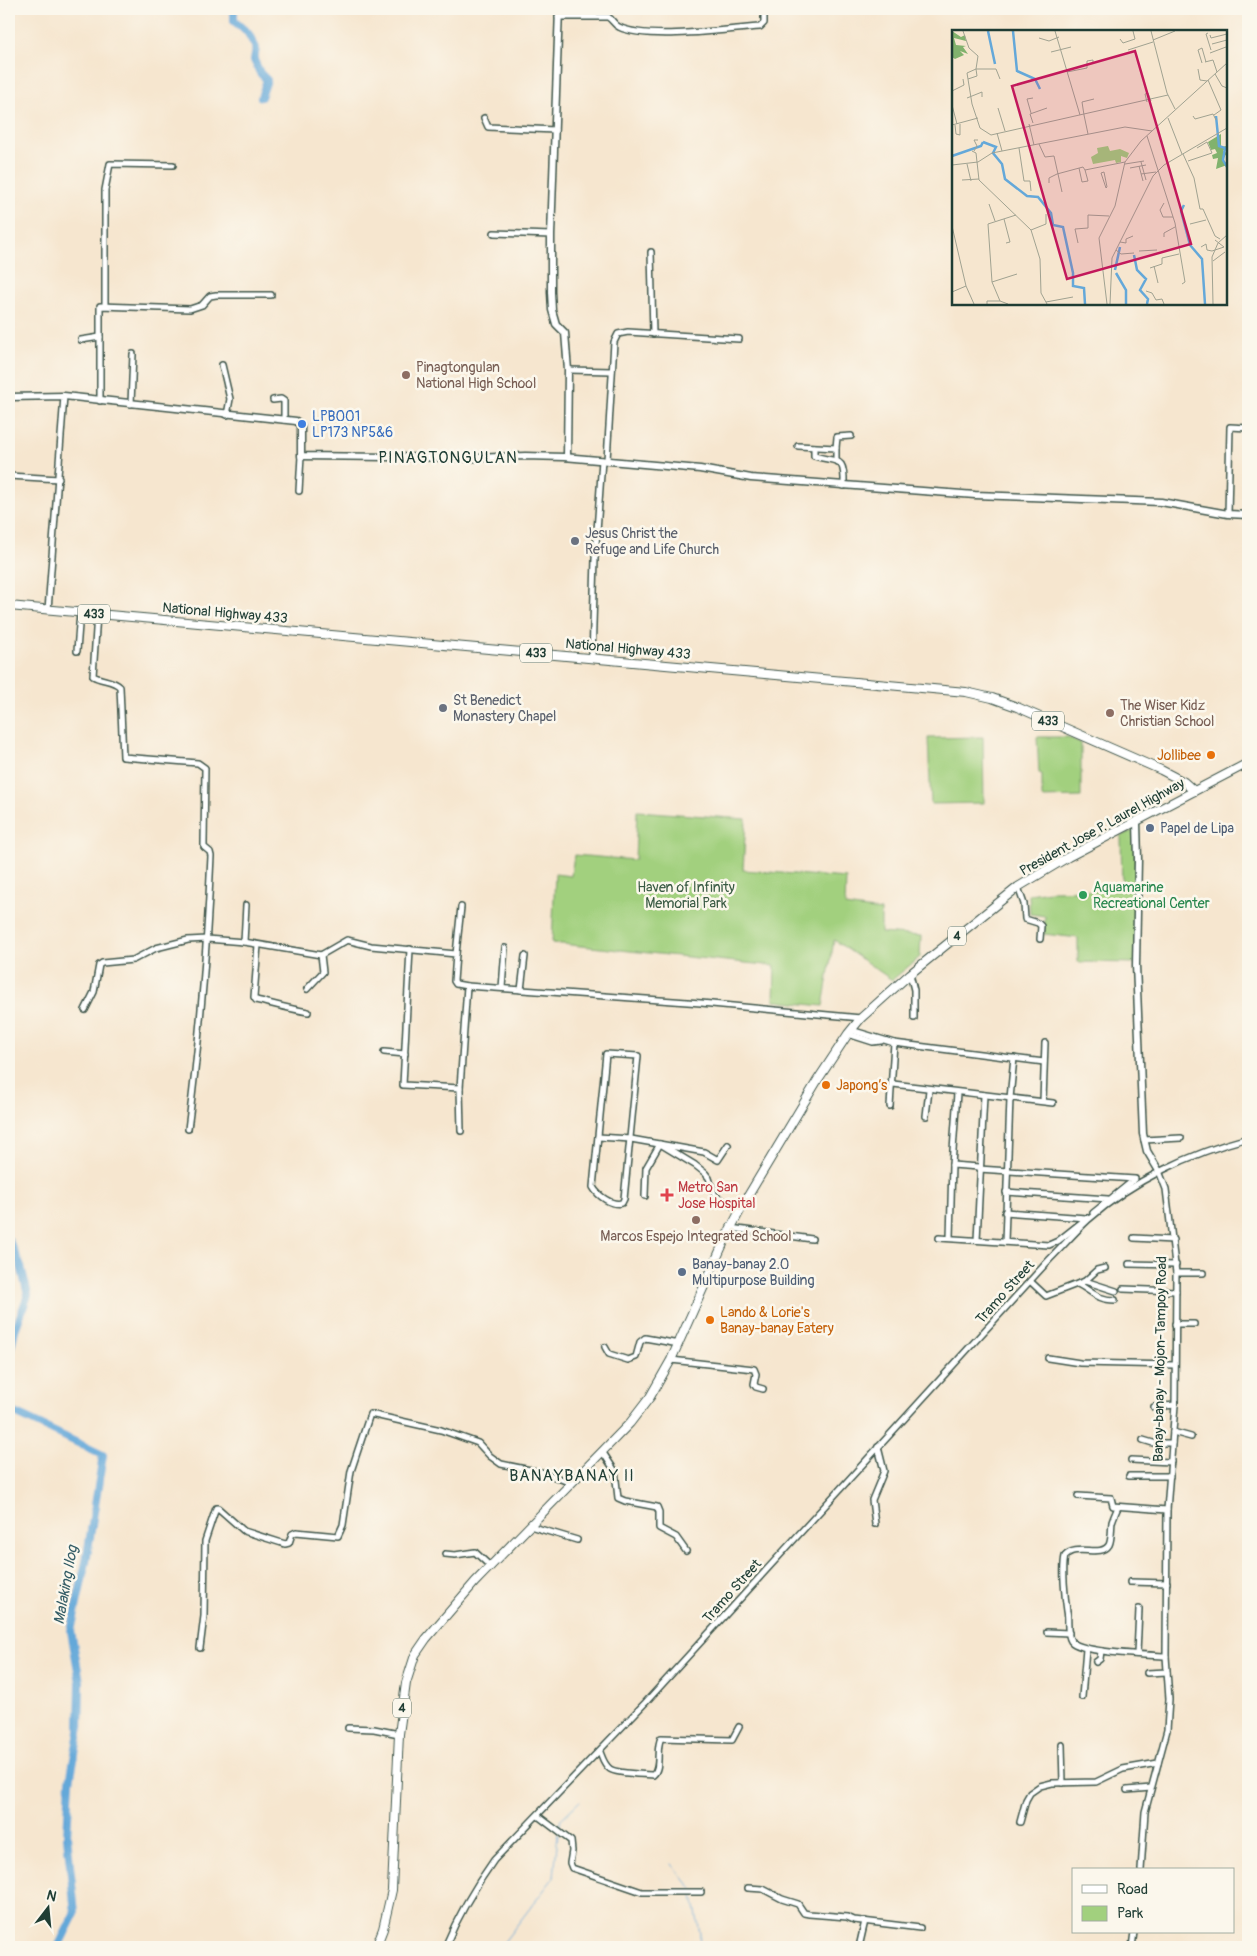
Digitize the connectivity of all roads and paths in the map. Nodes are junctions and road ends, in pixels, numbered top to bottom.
1 (559, 9) edge
2 (764, 9) edge
3 (558, 17) junction
4 (484, 118) dead end
5 (555, 130) junction
6 (173, 165) dead end
7 (494, 233) dead end
8 (551, 235) junction
9 (651, 252) dead end
10 (271, 295) dead end
11 (105, 305) junction
12 (653, 334) junction
13 (100, 337) junction
14 (739, 339) dead end
15 (81, 340) dead end
16 (133, 354) dead end
17 (222, 365) dead end
18 (568, 370) junction
19 (612, 371) junction
20 (64, 396) junction
21 (9, 397) edge
22 (273, 400) dead end
23 (100, 401) junction
24 (131, 404) junction
25 (227, 415) junction
26 (284, 420) junction
27 (1248, 428) edge
28 (851, 436) dead end
29 (798, 446) dead end
30 (814, 447) junction
31 (836, 448) junction
32 (301, 456) junction
33 (567, 457) junction
34 (604, 460) junction
35 (836, 460) junction
36 (9, 476) edge
37 (59, 479) junction
38 (844, 486) junction
39 (299, 491) dead end
40 (1228, 514) junction
41 (1248, 515) edge
42 (9, 606) edge
43 (48, 610) junction
44 (80, 612) junction
45 (98, 614) junction
46 (77, 651) dead end
47 (592, 658) junction
48 (1248, 763) edge
49 (1194, 791) junction
50 (1137, 822) junction
51 (1018, 887) junction
52 (246, 905) dead end
53 (461, 907) dead end
54 (207, 939) junction
55 (1040, 939) dead end
56 (244, 942) junction
57 (258, 945) junction
58 (505, 948) dead end
59 (410, 949) junction
60 (456, 954) junction
61 (321, 955) junction
62 (525, 956) dead end
63 (910, 974) junction
64 (467, 986) junction
65 (502, 988) junction
66 (307, 989) dead end
67 (521, 990) junction
68 (85, 1010) dead end
69 (308, 1012) dead end
70 (861, 1018) junction
71 (914, 1018) dead end
72 (849, 1032) junction
73 (894, 1043) junction
74 (1045, 1043) dead end
75 (384, 1052) dead end
76 (405, 1054) junction
77 (1014, 1058) junction
78 (1044, 1062) junction
79 (893, 1084) junction
80 (460, 1088) junction
81 (928, 1090) junction
82 (957, 1092) junction
83 (984, 1095) junction
84 (1010, 1098) junction
85 (1043, 1102) junction
86 (1053, 1102) dead end
87 (890, 1106) dead end
88 (926, 1116) dead end
89 (188, 1129) dead end
90 (461, 1131) dead end
91 (598, 1137) junction
92 (1181, 1138) dead end
93 (1248, 1138) edge
94 (631, 1139) junction
95 (1144, 1140) junction
96 (660, 1144) junction
97 (728, 1145) dead end
98 (952, 1166) junction
99 (979, 1168) junction
100 (1007, 1169) junction
101 (1159, 1172) junction
102 (1006, 1192) junction
103 (646, 1196) dead end
104 (1108, 1199) junction
105 (740, 1210) junction
106 (1006, 1212) junction
107 (1086, 1218) junction
108 (730, 1228) junction
109 (939, 1238) dead end
110 (950, 1238) junction
111 (1134, 1238) dead end
112 (812, 1239) dead end
113 (977, 1240) junction
114 (1173, 1240) junction
115 (1005, 1242) junction
116 (1129, 1264) dead end
117 (1176, 1265) junction
118 (1105, 1268) dead end
119 (1176, 1273) junction
120 (1203, 1273) dead end
121 (1030, 1281) junction
122 (1085, 1281) junction
123 (1078, 1284) junction
124 (1124, 1289) dead end
125 (1116, 1291) dead end
126 (1176, 1291) junction
127 (1115, 1300) dead end
128 (1175, 1324) junction
129 (1194, 1324) dead end
130 (678, 1344) junction
131 (605, 1348) dead end
132 (1048, 1358) dead end
133 (671, 1360) junction
134 (1175, 1365) junction
135 (764, 1389) dead end
136 (1175, 1405) junction
137 (1154, 1407) dead end
138 (1173, 1432) junction
139 (1191, 1437) dead end
140 (1143, 1440) dead end
141 (1172, 1443) junction
142 (878, 1447) junction
143 (602, 1451) junction
144 (1131, 1460) dead end
145 (1171, 1462) junction
146 (1129, 1476) dead end
147 (1170, 1476) junction
148 (571, 1483) junction
149 (1078, 1496) dead end
150 (1118, 1507) junction
151 (1167, 1510) junction
152 (875, 1524) dead end
153 (530, 1526) junction
154 (577, 1540) dead end
155 (686, 1551) dead end
156 (445, 1554) dead end
157 (490, 1566) junction
158 (1130, 1582) dead end
159 (1167, 1583) junction
160 (1139, 1609) dead end
161 (1047, 1632) dead end
162 (1069, 1633) junction
163 (200, 1648) dead end
164 (1086, 1648) junction
165 (1101, 1651) junction
166 (1137, 1654) junction
167 (1166, 1656) junction
168 (1096, 1662) dead end
169 (1147, 1672) dead end
170 (1167, 1672) junction
171 (1082, 1697) dead end
172 (739, 1727) dead end
173 (348, 1728) dead end
174 (400, 1734) junction
175 (1062, 1745) dead end
176 (600, 1752) junction
177 (1158, 1763) junction
178 (1064, 1782) junction
179 (1151, 1788) junction
180 (1127, 1790) dead end
181 (538, 1816) junction
182 (1020, 1822) dead end
183 (1141, 1868) edge
184 (748, 1888) dead end
185 (701, 1892) dead end
186 (865, 1921) junction
187 (920, 1928) dead end
188 (1134, 1934) edge
189 (376, 1947) edge
190 (445, 1947) edge
191 (859, 1947) edge
192 (1132, 1947) edge

1 - 3 street
2 - 3 street
3 - 5 street
4 - 5 street
5 - 8 street
6 - 11 street
7 - 8 street
8 - 18 street
9 - 12 street
10 - 11 street
11 - 13 street
12 - 14 street
12 - 19 street
13 - 15 street
13 - 23 street
16 - 24 street
17 - 25 street
18 - 19 street
18 - 33 street
19 - 34 street
20 - 21 street
20 - 23 street
20 - 37 street
22 - 26 street
23 - 24 street
24 - 25 street
25 - 26 street
26 - 32 street
27 - 40 street
28 - 31 street
29 - 30 street
30 - 31 street
30 - 35 street
31 - 35 street
32 - 33 street
32 - 39 street
33 - 34 street
34 - 38 street
34 - 47 street
35 - 38 street
36 - 37 street
37 - 43 street
38 - 40 street
40 - 41 street
42 - 43 main road, National Highway 433 / 433
43 - 44 main road, National Highway 433 / 433
44 - 45 main road, National Highway 433 / 433
44 - 46 street
45 - 47 main road, National Highway 433 / 433
45 - 54 street
47 - 49 main road, National Highway 433 / 433
48 - 49 main road, President Jose P. Laurel Highway / 4
49 - 50 main road, President Jose P. Laurel Highway / 4
50 - 51 main road, President Jose P. Laurel Highway / 4
50 - 95 street, Banay-banay - Mojon-Tampoy Road
51 - 55 street
51 - 63 main road, President Jose P. Laurel Highway / 4
52 - 56 street
53 - 60 street
54 - 56 street
54 - 68 street
54 - 89 street
56 - 57 street
57 - 61 street
57 - 69 street
58 - 65 street
59 - 60 street
59 - 61 street
59 - 76 street
60 - 64 street
61 - 66 street
62 - 67 street
63 - 70 main road, President Jose P. Laurel Highway / 4
63 - 71 street
64 - 65 street
64 - 80 street
65 - 67 street
67 - 70 street
70 - 72 main road, President Jose P. Laurel Highway / 4
72 - 73 street
72 - 105 main road, President Jose P. Laurel Highway / 4
73 - 77 street
73 - 79 street
74 - 78 street
75 - 76 street
76 - 80 street
77 - 78 street
77 - 84 street
78 - 85 street
79 - 81 street
79 - 87 street
80 - 90 street
81 - 82 street
81 - 88 street
82 - 83 street
82 - 98 street
83 - 84 street
83 - 99 street
84 - 85 street
84 - 100 street
85 - 86 street
91 - 94 street
91 - 94 street
91 - 94 street
92 - 95 street
93 - 101 street, Tramo Street
94 - 96 street
95 - 101 street, Banay-banay - Mojon-Tampoy Road
96 - 97 street
96 - 103 street
96 - 105 street
98 - 99 street
98 - 110 street
99 - 100 street
99 - 113 street
100 - 102 street
100 - 104 street
101 - 114 street, Banay-banay - Mojon-Tampoy Road
101 - 121 street, Tramo Street
102 - 104 street
102 - 106 street
104 - 107 street
105 - 108 main road, President Jose P. Laurel Highway / 4
106 - 107 street
106 - 115 street
107 - 115 street
108 - 112 street
108 - 130 main road, President Jose P. Laurel Highway / 4
109 - 110 street
110 - 113 street
111 - 114 street
113 - 115 street
114 - 117 street, Banay-banay - Mojon-Tampoy Road
116 - 117 street
117 - 119 street, Banay-banay - Mojon-Tampoy Road
118 - 122 street
119 - 120 street
119 - 126 street, Banay-banay - Mojon-Tampoy Road
121 - 123 street
121 - 142 street, Tramo Street
122 - 123 street
122 - 125 street
123 - 127 street
124 - 126 street
126 - 128 street, Banay-banay - Mojon-Tampoy Road
128 - 129 street
128 - 134 street, Banay-banay - Mojon-Tampoy Road
130 - 131 street
130 - 133 main road, President Jose P. Laurel Highway / 4
132 - 134 street
133 - 135 street
133 - 143 main road, President Jose P. Laurel Highway / 4
134 - 136 street, Banay-banay - Mojon-Tampoy Road
136 - 137 street
136 - 138 street, Banay-banay - Mojon-Tampoy Road
138 - 139 street
138 - 141 street, Banay-banay - Mojon-Tampoy Road
140 - 141 street
141 - 145 street, Banay-banay - Mojon-Tampoy Road
142 - 152 street
142 - 176 street, Tramo Street
143 - 148 main road, President Jose P. Laurel Highway / 4
143 - 155 street
144 - 145 street
145 - 147 street, Banay-banay - Mojon-Tampoy Road
146 - 147 street
147 - 151 street, Banay-banay - Mojon-Tampoy Road
148 - 153 main road, President Jose P. Laurel Highway / 4
148 - 163 street
149 - 150 street
150 - 151 street
150 - 162 street
151 - 159 street, Banay-banay - Mojon-Tampoy Road
153 - 154 street
153 - 157 main road, President Jose P. Laurel Highway / 4
156 - 157 street
157 - 174 main road, President Jose P. Laurel Highway / 4
158 - 159 street
159 - 167 street, Banay-banay - Mojon-Tampoy Road
160 - 166 street
161 - 162 street
162 - 164 street
164 - 165 street
164 - 171 street
165 - 166 street
165 - 168 street
166 - 167 street
167 - 170 street, Banay-banay - Mojon-Tampoy Road
169 - 170 street
170 - 177 street, Banay-banay - Mojon-Tampoy Road
172 - 176 street
173 - 174 street
174 - 189 main road, President Jose P. Laurel Highway / 4
175 - 178 street
176 - 181 street, Tramo Street
177 - 178 street
177 - 179 street, Banay-banay - Mojon-Tampoy Road
178 - 182 street
179 - 180 street
179 - 183 street, Banay-banay - Mojon-Tampoy Road
181 - 185 street
181 - 190 street, Tramo Street
184 - 186 street
186 - 187 street
186 - 191 street
188 - 192 street

